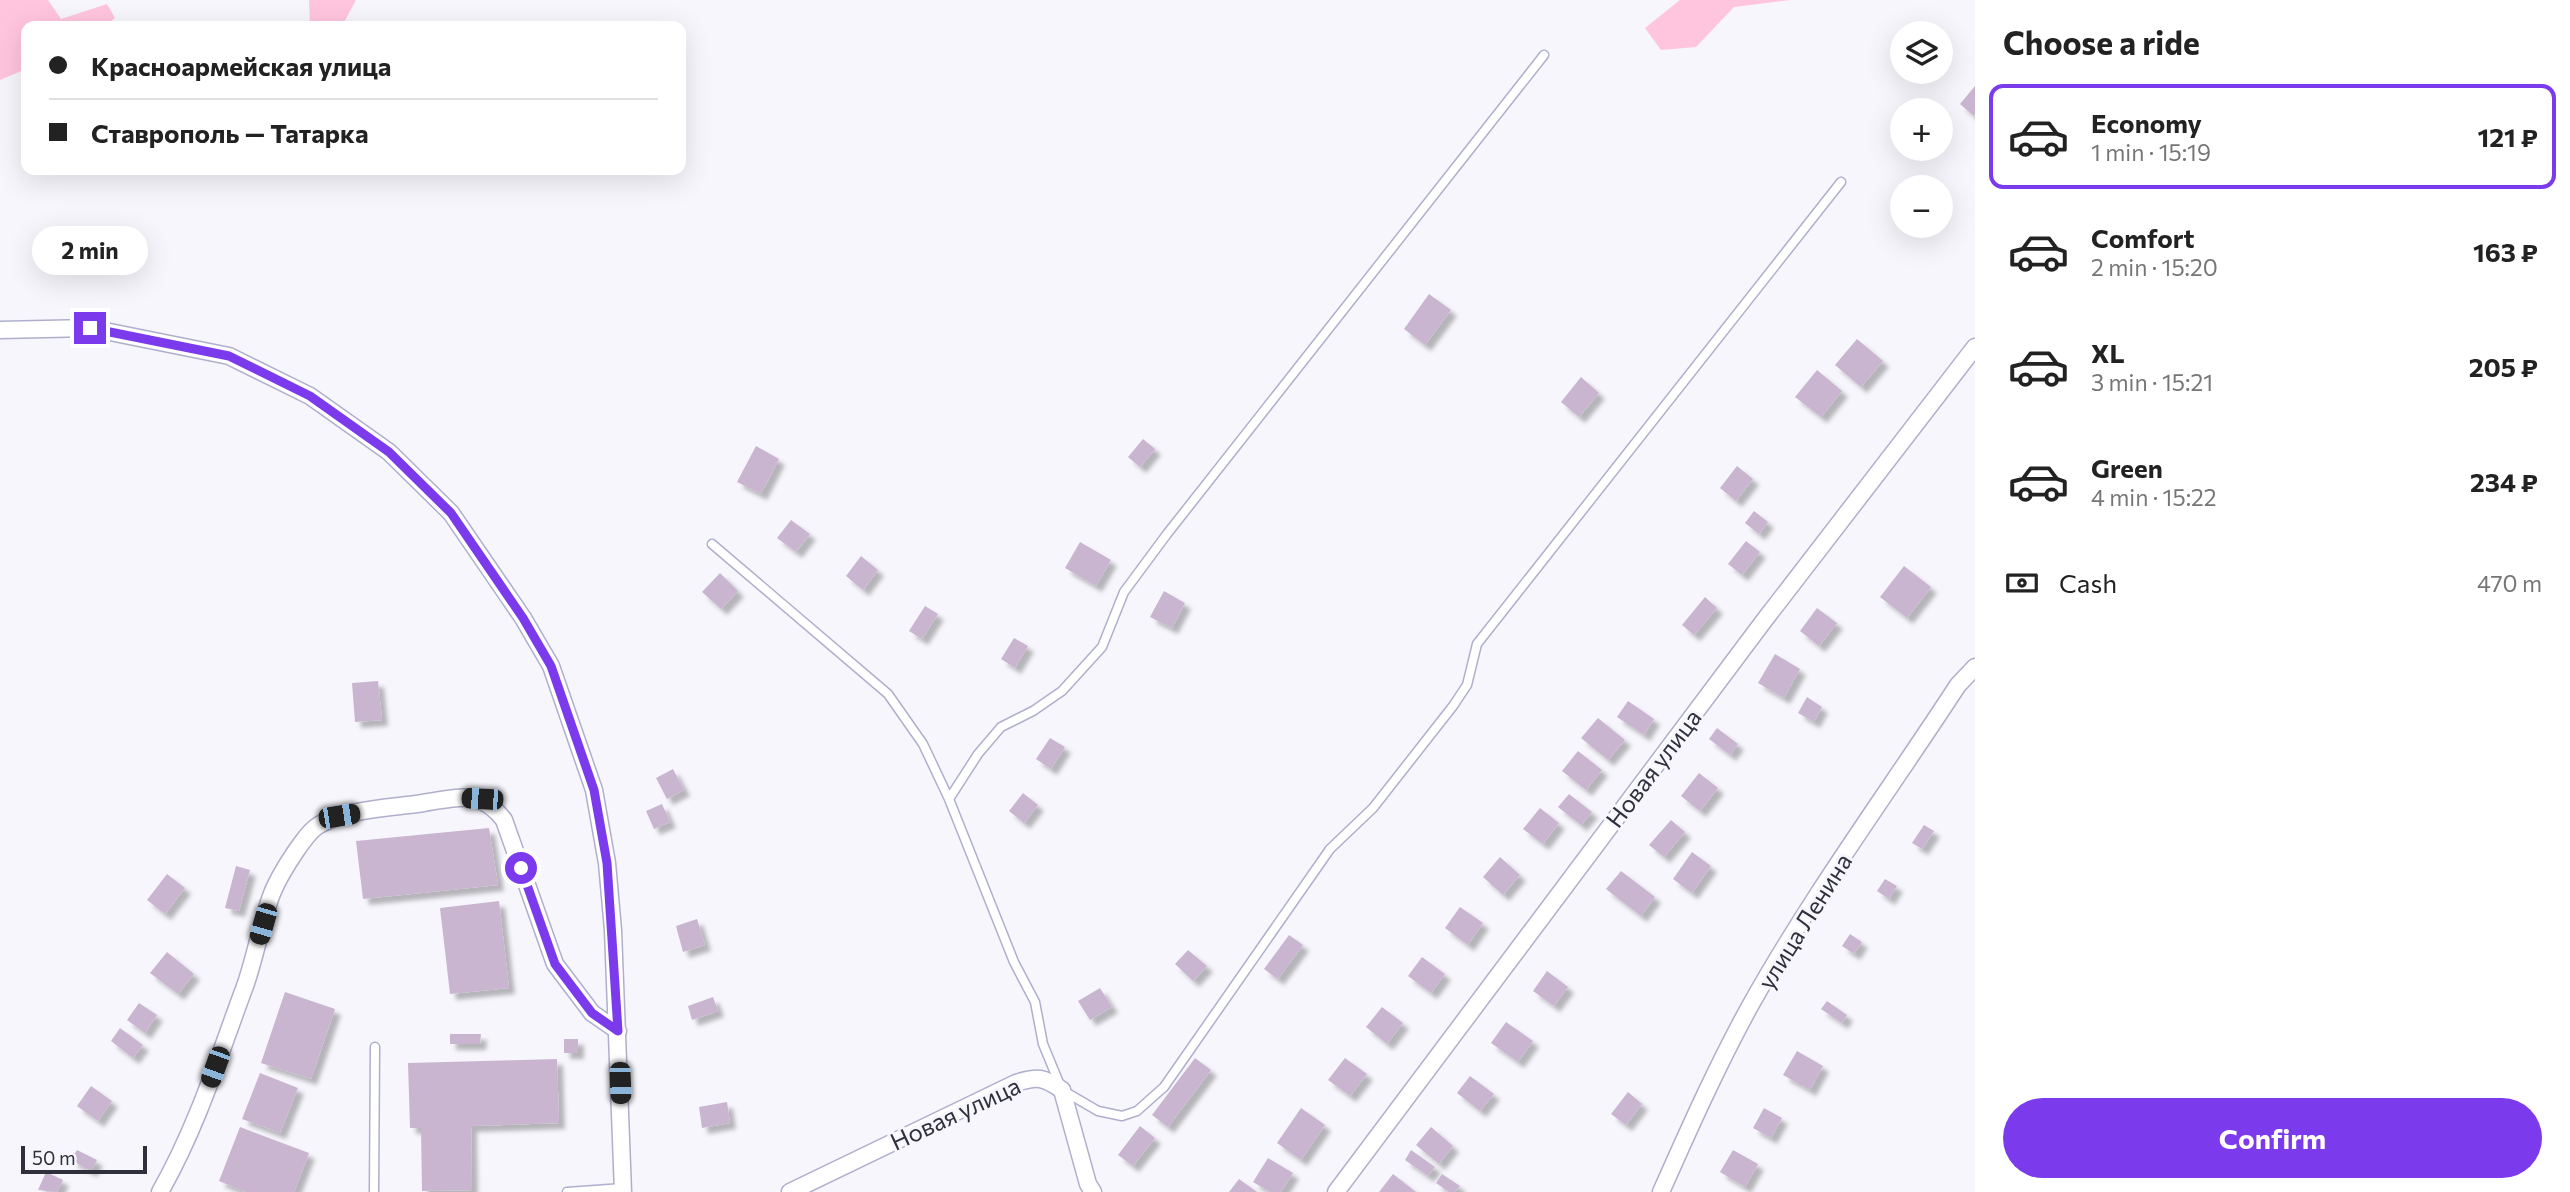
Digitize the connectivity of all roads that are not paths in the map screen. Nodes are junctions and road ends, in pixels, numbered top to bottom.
1 (1544, 55) dead end
2 (1841, 182) dead end
3 (0, 330) edge
4 (1975, 347) edge
5 (712, 544) dead end
6 (1975, 667) edge
7 (949, 799) junction
8 (618, 1031) junction
9 (375, 1047) dead end
10 (1062, 1090) junction
11 (623, 1190) edge
12 (160, 1192) edge
13 (374, 1192) edge
14 (567, 1192) edge
15 (790, 1192) edge
16 (1093, 1192) edge
17 (1336, 1192) edge
18 (1661, 1192) edge

1 - 7 lane
2 - 10 lane
3 - 8 street
4 - 17 street, Новая улица
5 - 7 lane
6 - 18 street, улица Ленина
7 - 10 lane
8 - 11 street
8 - 12 street
9 - 13 lane
10 - 15 street, Новая улица
10 - 16 street
11 - 14 lane

